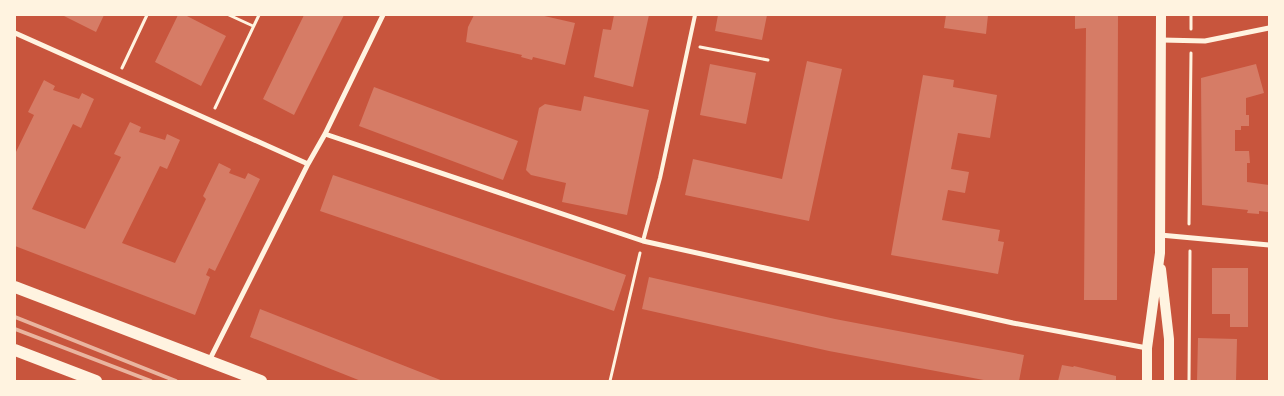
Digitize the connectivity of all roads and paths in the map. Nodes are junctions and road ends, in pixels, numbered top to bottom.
1 (147, 15) edge
2 (229, 15) edge
3 (259, 15) edge
4 (383, 15) edge
5 (695, 15) edge
6 (1161, 15) edge
7 (1191, 15) edge
8 (253, 26) junction
9 (1269, 28) edge
10 (15, 33) edge
11 (1162, 40) junction
12 (1191, 41) junction
13 (688, 44) junction
14 (768, 60) dead end
15 (116, 80) junction
16 (208, 119) junction
17 (325, 134) junction
18 (308, 164) junction
19 (1160, 235) junction
20 (1189, 237) junction
21 (643, 241) junction
22 (1269, 245) edge
23 (1160, 253) junction
24 (15, 287) edge
25 (1147, 348) junction
26 (15, 350) edge
27 (209, 362) junction
28 (96, 381) edge
29 (260, 381) edge
30 (610, 381) edge
31 (1146, 381) edge
32 (1169, 381) edge
33 (1189, 381) edge

1 - 15 path
2 - 8 path
3 - 8 path
4 - 17 street
5 - 13 lane
6 - 11 main road
7 - 12 path
8 - 16 path
9 - 12 street
10 - 15 street
11 - 12 street
11 - 19 main road
12 - 20 path
13 - 14 path
13 - 21 lane
15 - 16 street
16 - 18 street
17 - 18 street
17 - 21 street
18 - 27 street
19 - 20 street
19 - 23 main road
20 - 22 street
20 - 33 path
21 - 25 street
21 - 30 path
23 - 25 main road
23 - 32 main road
24 - 27 main road
25 - 31 main road
26 - 28 main road
27 - 29 main road

